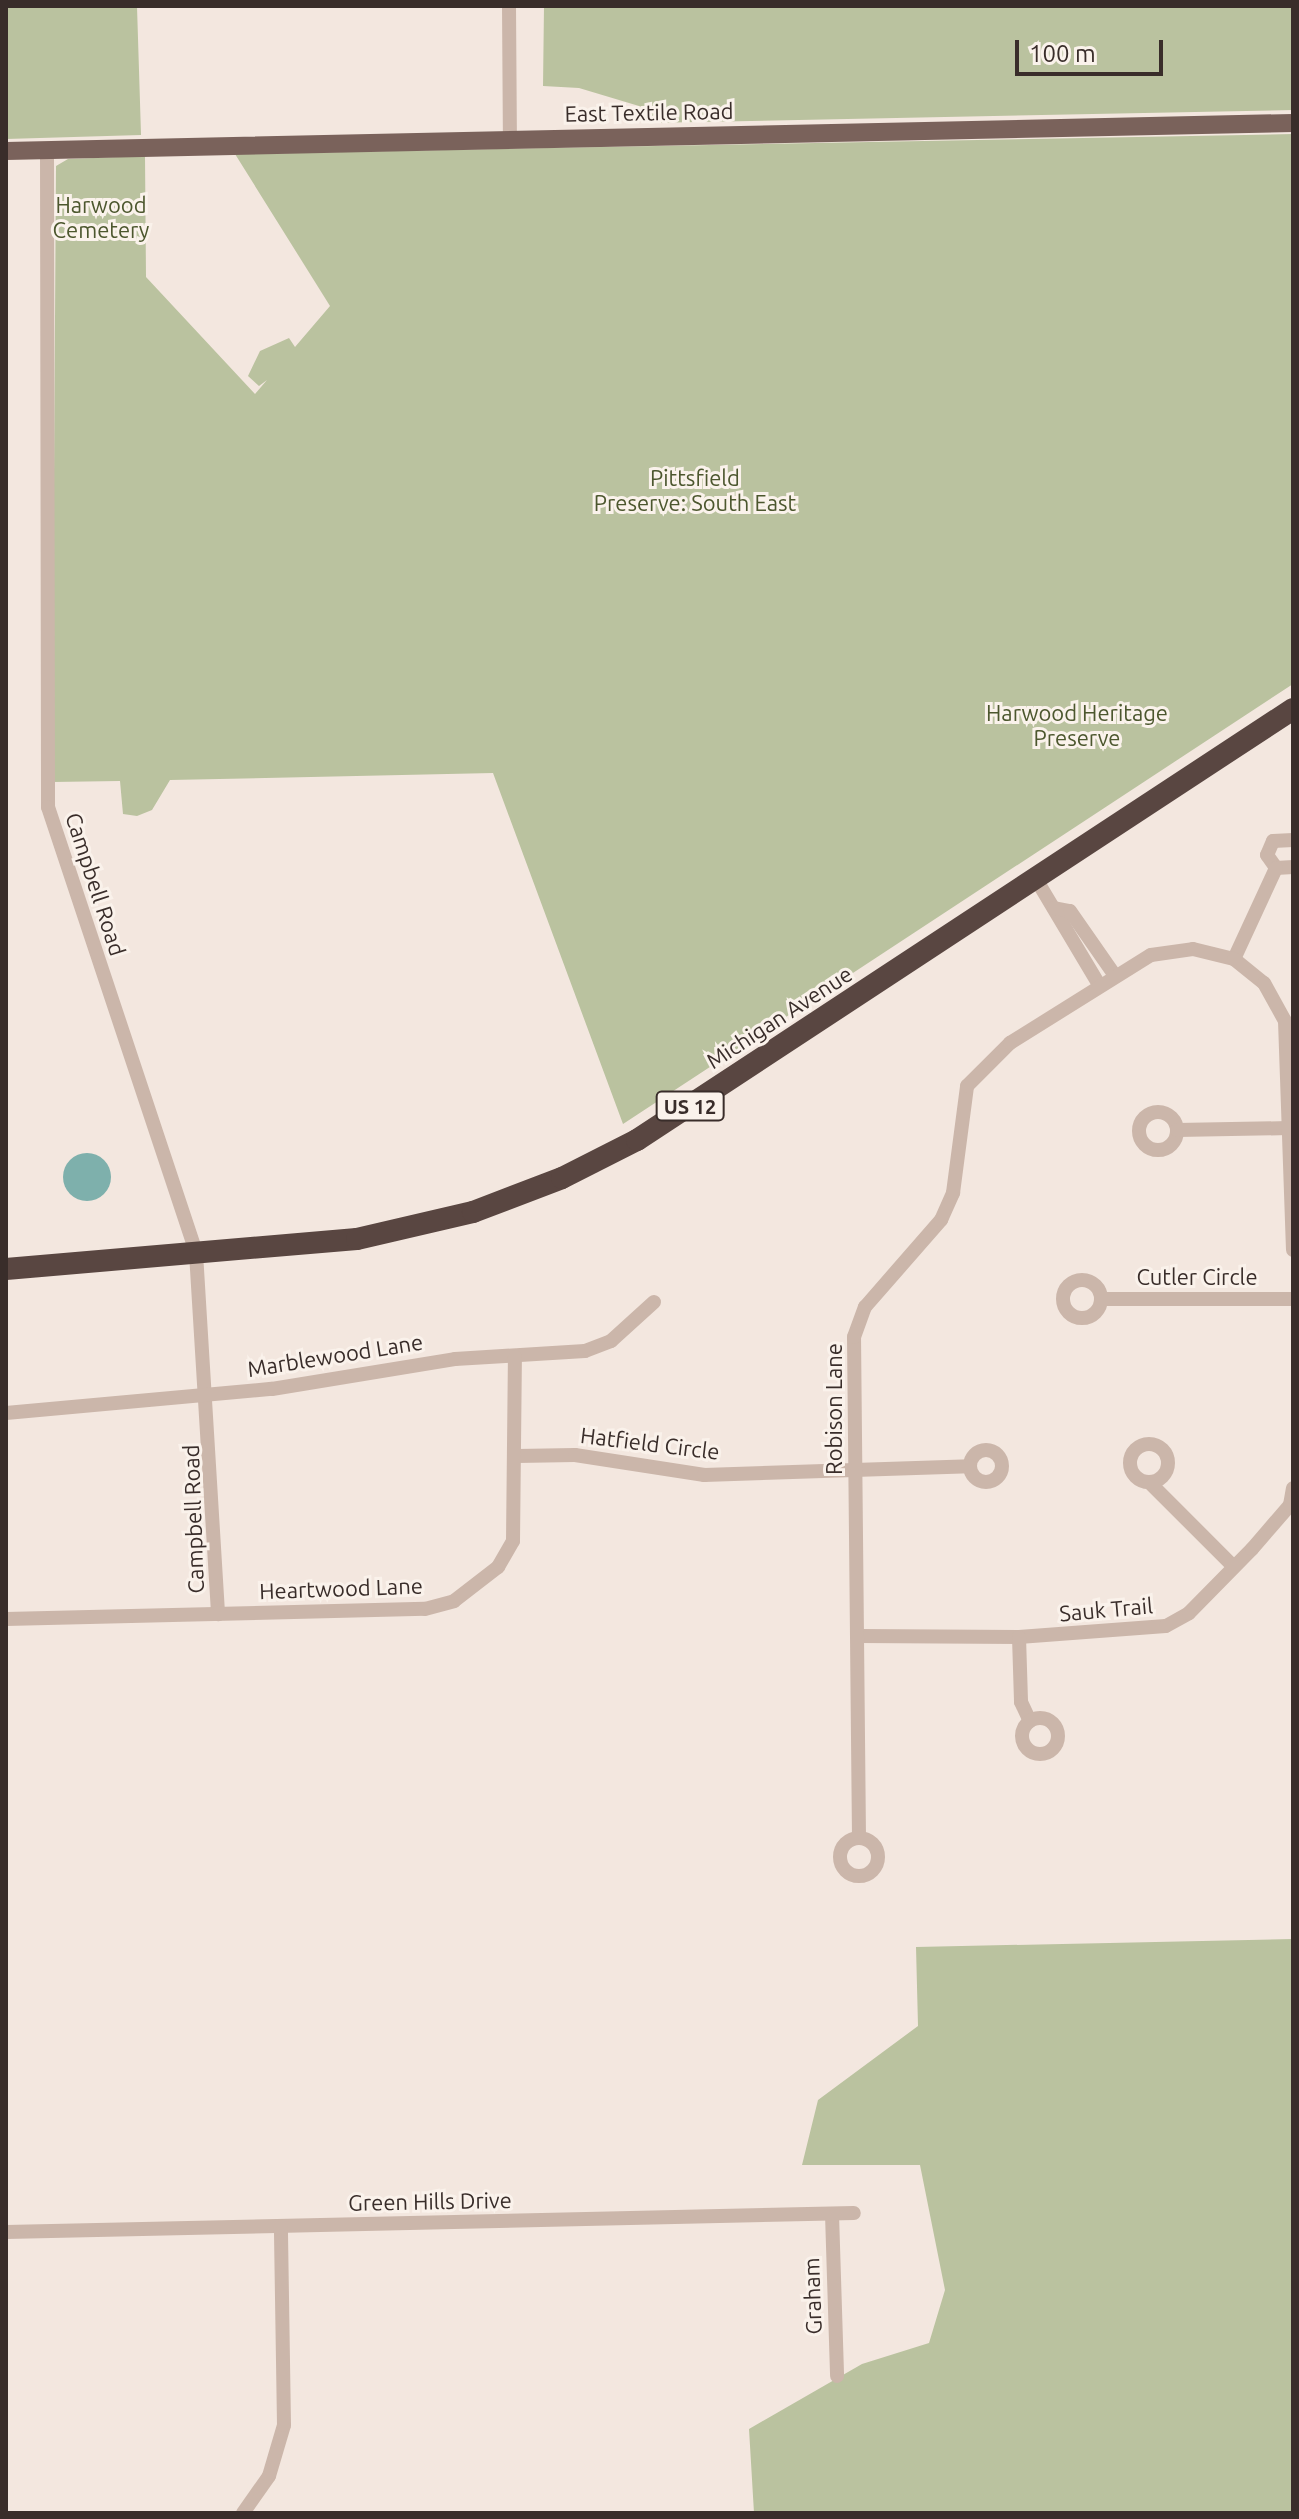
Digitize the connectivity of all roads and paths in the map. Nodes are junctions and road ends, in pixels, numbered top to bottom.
1 (509, 6) edge
2 (1293, 123) edge
3 (510, 138) junction
4 (6, 151) edge
5 (47, 151) junction
6 (1293, 709) edge
7 (1293, 840) edge
8 (1293, 867) edge
9 (1276, 868) junction
10 (1036, 879) junction
11 (1054, 908) junction
12 (1234, 959) junction
13 (1114, 974) junction
14 (1098, 983) junction
15 (1288, 1128) junction
16 (1177, 1130) dead end
17 (1293, 1250) edge
18 (196, 1253) junction
19 (6, 1269) edge
20 (1101, 1299) dead end
21 (1293, 1299) edge
22 (654, 1302) dead end
23 (515, 1357) junction
24 (208, 1396) junction
25 (6, 1413) edge
26 (517, 1456) junction
27 (970, 1466) dead end
28 (855, 1472) junction
29 (1149, 1482) dead end
30 (1293, 1488) edge
31 (1292, 1506) edge
32 (1234, 1567) junction
33 (218, 1614) junction
34 (6, 1619) edge
35 (859, 1636) junction
36 (1019, 1637) junction
37 (1030, 1721) dead end
38 (859, 1838) dead end
39 (854, 2213) dead end
40 (832, 2214) junction
41 (281, 2226) junction
42 (6, 2232) edge
43 (837, 2376) dead end
44 (243, 2513) edge

1 - 3 street
2 - 3 main road, East Textile Road
3 - 5 main road, East Textile Road
4 - 5 main road, East Textile Road
5 - 18 street, Campbell Road
6 - 10 highway, Michigan Avenue / US 12
7 - 9 street
8 - 9 street
9 - 12 street
10 - 11 street
10 - 18 highway, Michigan Avenue / US 12
11 - 13 street
11 - 14 street
12 - 13 street
12 - 15 street
13 - 14 street
14 - 28 street, Robison Lane
15 - 16 street
15 - 17 street
18 - 19 highway, US 12
18 - 24 street, Campbell Road
20 - 21 street, Cutler Circle
22 - 23 street, Marblewood Lane
23 - 24 street, Marblewood Lane
23 - 26 street, Heartwood Lane
24 - 25 street, Marblewood Lane
24 - 33 street, Campbell Road
26 - 28 street, Hatfield Circle
26 - 33 street, Heartwood Lane
27 - 28 street, Hatfield Circle
28 - 35 street, Robison Lane
29 - 32 street
30 - 31 street, Sauk Trail
31 - 32 street, Sauk Trail
32 - 36 street, Sauk Trail
33 - 34 street, Heartwood Lane
35 - 36 street, Sauk Trail
35 - 38 street, Robison Lane
36 - 37 street
39 - 40 street, Green Hills Drive
40 - 41 street, Green Hills Drive
40 - 43 street, Graham
41 - 42 street, Green Hills Drive
41 - 44 street

